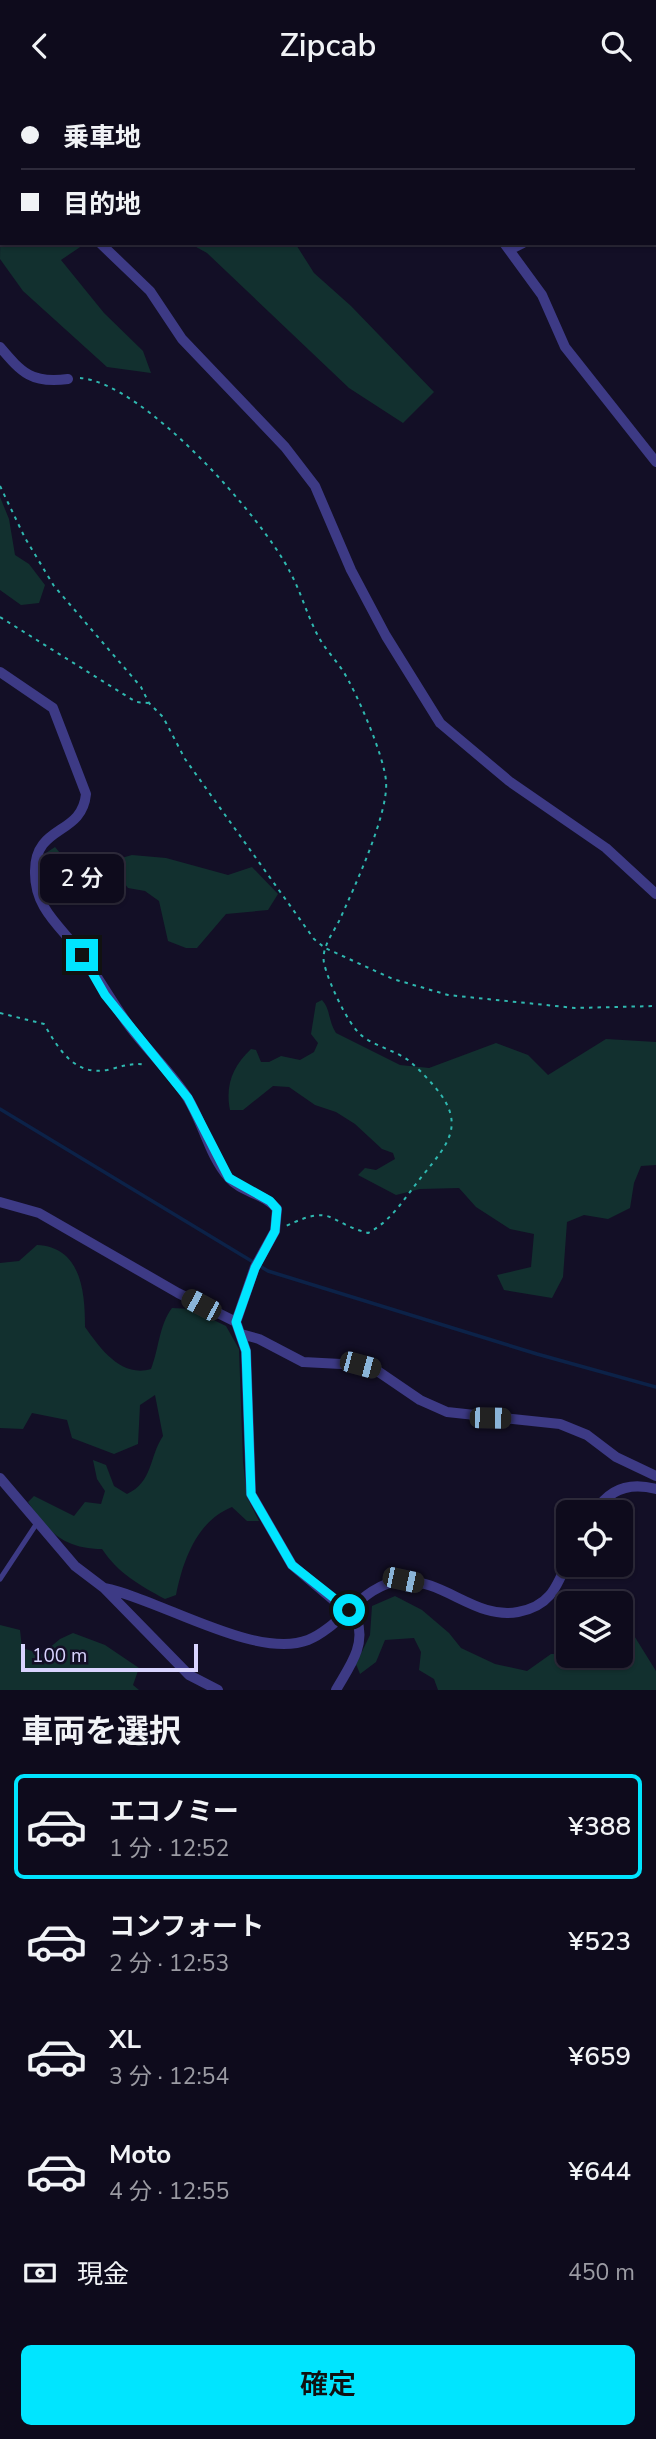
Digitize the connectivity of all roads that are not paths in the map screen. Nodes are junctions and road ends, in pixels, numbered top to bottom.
1 (102, 245) edge
2 (507, 247) edge
3 (0, 347) edge
4 (68, 379) road end
5 (656, 462) edge
6 (0, 673) edge
7 (656, 894) edge
8 (0, 1202) edge
9 (236, 1322) junction
10 (241, 1334) junction
11 (656, 1476) edge
12 (0, 1478) edge
13 (656, 1489) edge
14 (602, 1500) edge
15 (37, 1523) junction
16 (562, 1577) edge
17 (0, 1579) edge
18 (104, 1588) junction
19 (349, 1610) junction
20 (218, 1690) edge
21 (336, 1690) edge

1 - 7 street
2 - 5 street
3 - 4 street
6 - 9 street
8 - 9 street
9 - 10 street
10 - 11 street
10 - 19 street
12 - 15 street
13 - 14 street
15 - 17 lane
15 - 18 street
16 - 19 street
18 - 19 street
18 - 20 street
19 - 21 street

